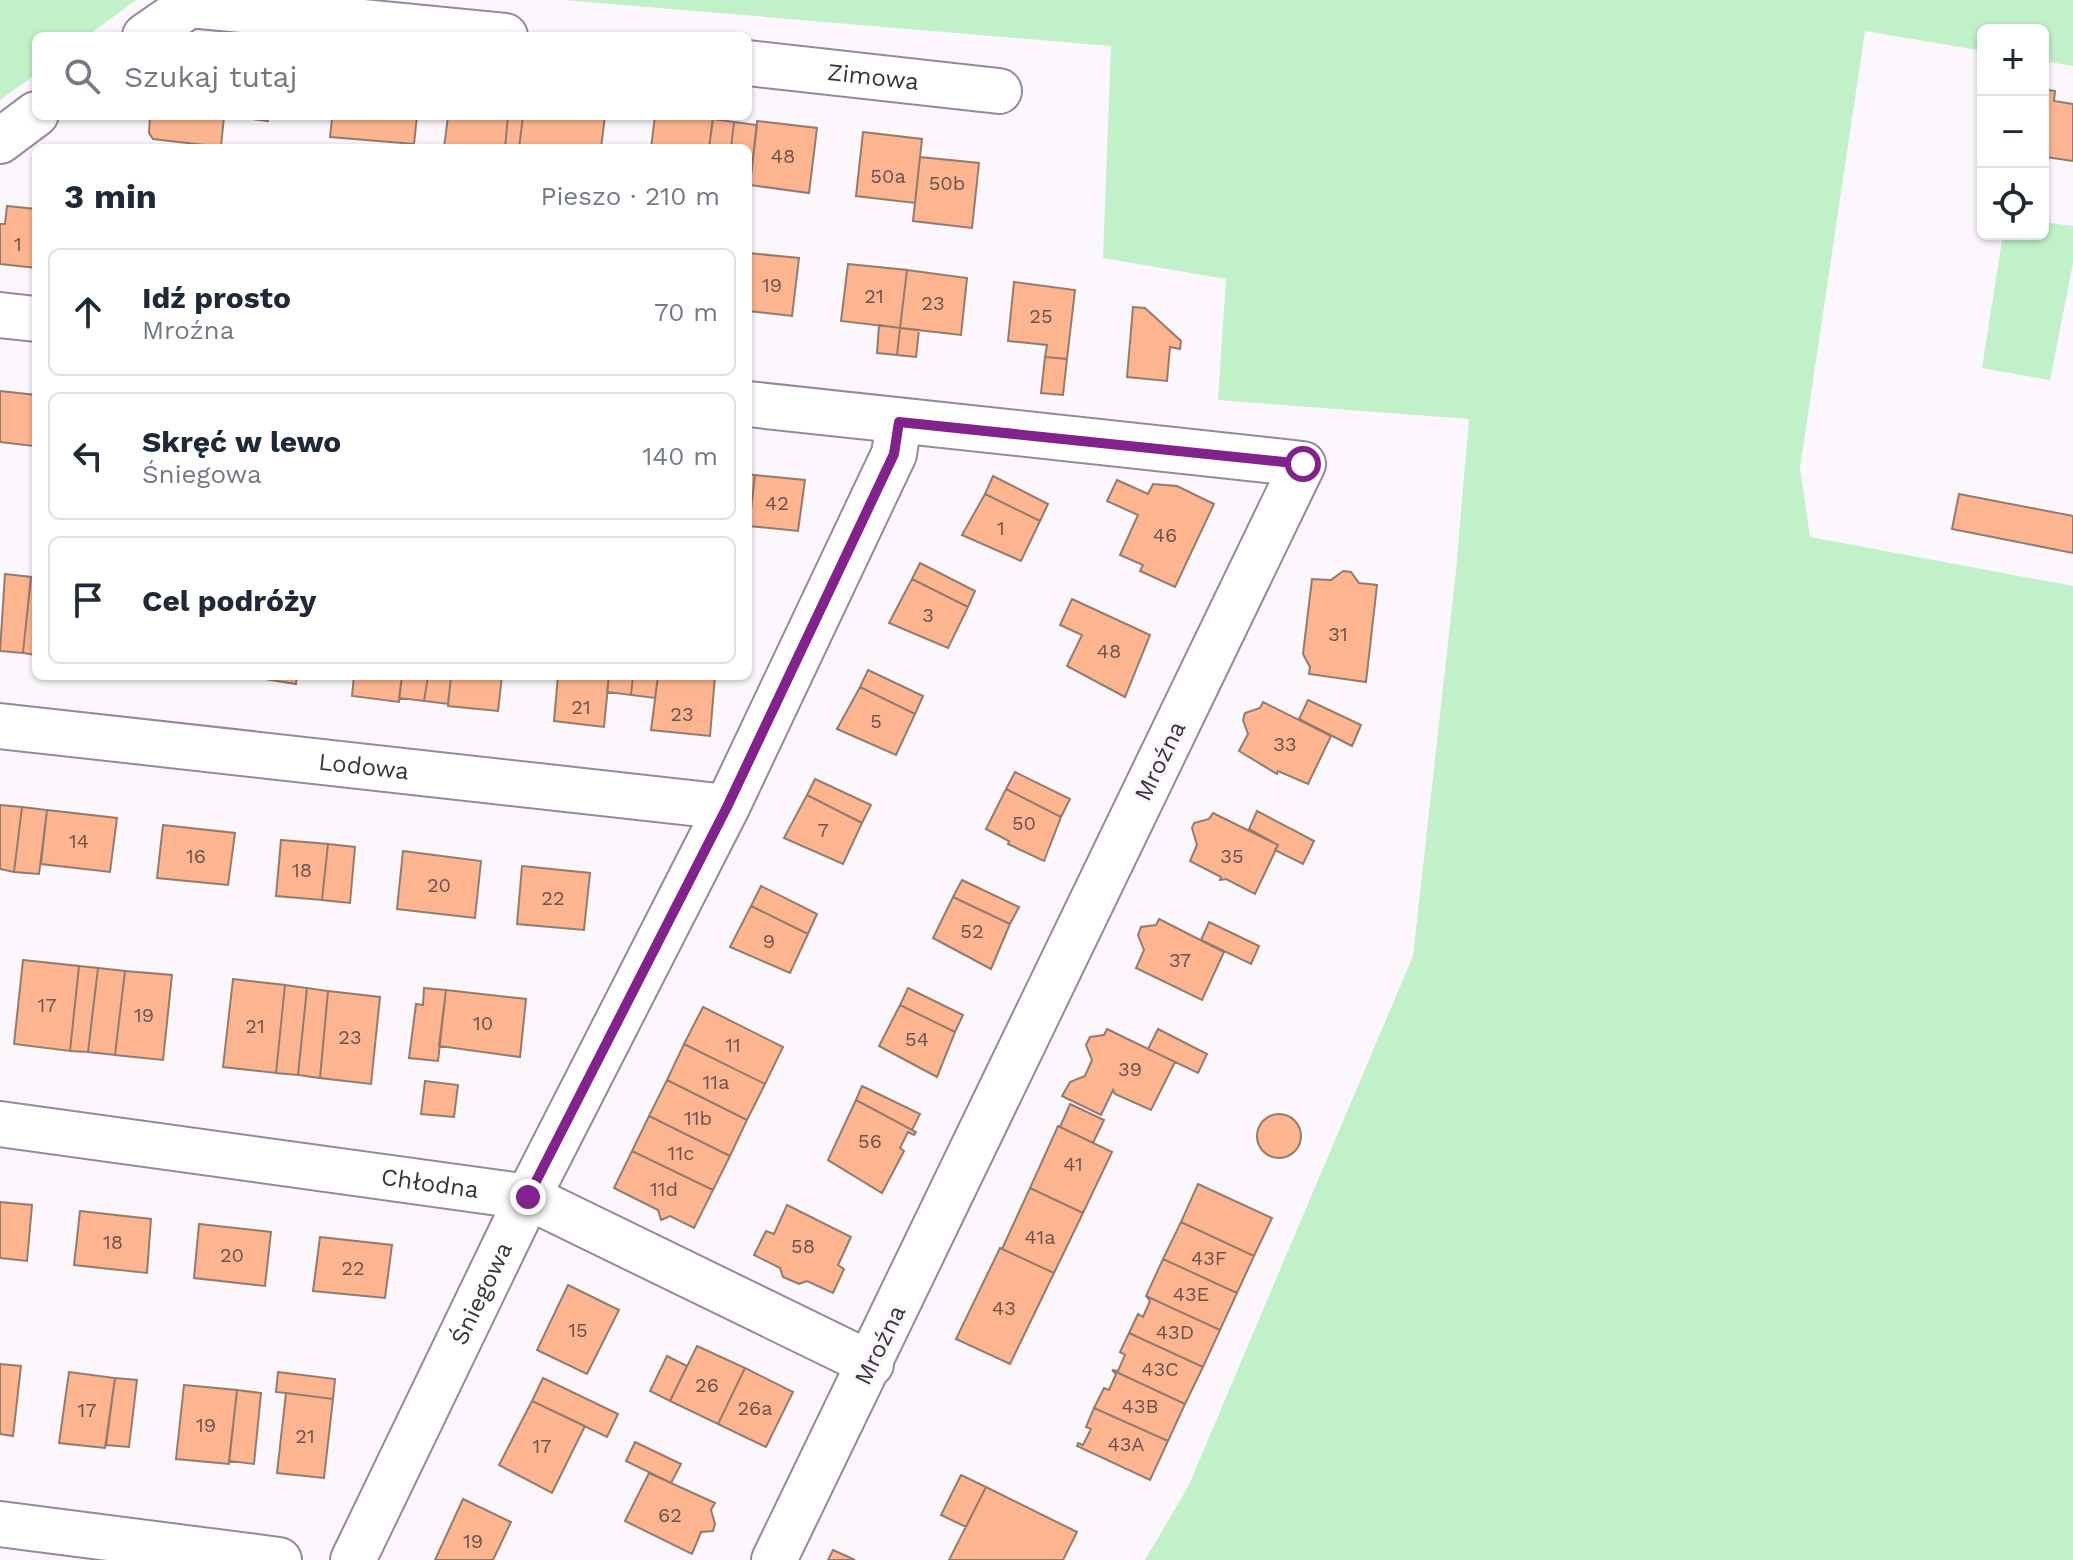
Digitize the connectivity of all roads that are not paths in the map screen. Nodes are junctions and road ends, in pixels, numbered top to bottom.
1 (151, 32) edge
2 (464, 32) edge
3 (752, 63) edge
4 (999, 91) dead end
5 (32, 117) edge
6 (0, 141) edge
7 (0, 315) edge
8 (32, 319) edge
9 (752, 404) edge
10 (899, 422) junction
11 (0, 726) edge
12 (727, 807) junction
13 (0, 1124) edge
14 (528, 1197) junction
15 (871, 1364) junction
16 (0, 1524) edge
17 (279, 1560) edge
18 (353, 1560) edge
19 (774, 1560) edge

1 - 2 street
3 - 4 street, Zimowa
5 - 6 street
7 - 8 street
9 - 10 street, Mroźna
10 - 12 street, Śniegowa
10 - 15 street, Mroźna
11 - 12 street, Lodowa
12 - 14 street, Śniegowa
13 - 14 street, Chłodna
14 - 15 street, Chłodna
14 - 18 street, Śniegowa
15 - 19 street, Mroźna
16 - 17 street

